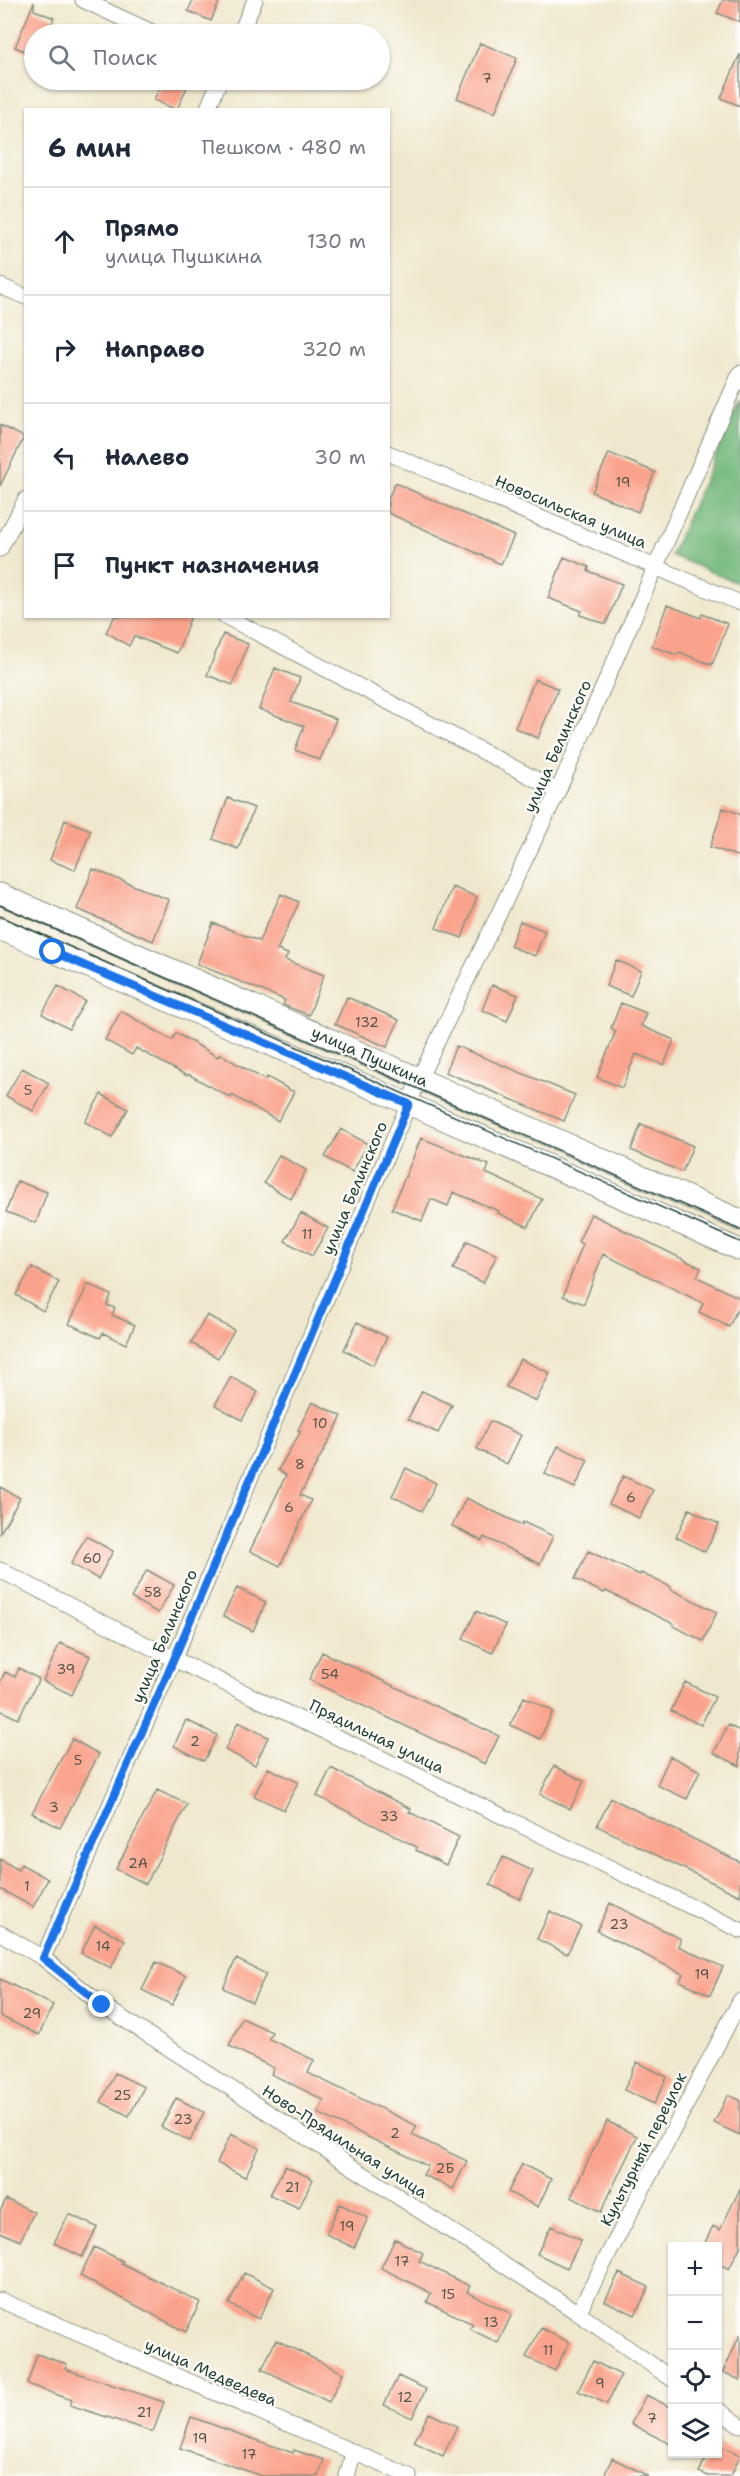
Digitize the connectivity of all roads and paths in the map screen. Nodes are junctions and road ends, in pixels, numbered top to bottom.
1 (83, 0) edge
2 (255, 0) edge
3 (135, 24) edge
4 (244, 24) edge
5 (216, 90) edge
6 (208, 108) edge
7 (0, 286) edge
8 (24, 296) edge
9 (740, 373) edge
10 (390, 454) edge
11 (24, 503) edge
12 (0, 549) edge
13 (657, 568) junction
14 (740, 603) edge
15 (229, 618) edge
16 (558, 791) junction
17 (0, 894) edge
18 (0, 929) edge
19 (420, 1077) junction
20 (409, 1104) junction
21 (740, 1220) edge
22 (740, 1250) edge
23 (0, 1570) edge
24 (174, 1659) junction
25 (740, 1930) edge
26 (0, 1933) edge
27 (43, 1958) junction
28 (740, 2001) edge
29 (0, 2300) edge
30 (578, 2313) junction
31 (668, 2376) edge
32 (722, 2412) edge
33 (740, 2425) edge
34 (353, 2454) junction
35 (346, 2476) edge
36 (409, 2476) edge

1 - 3 street
2 - 4 street
5 - 6 street
7 - 8 street
9 - 13 street, улица Белинского
10 - 13 street, Новосильская улица
11 - 12 street
13 - 14 street, Новосильская улица
13 - 16 street, улица Белинского
15 - 16 street
16 - 19 street, улица Белинского
17 - 19 main road, улица Пушкина
18 - 20 main road, улица Пушкина
19 - 20 street, улица Белинского
19 - 21 main road, улица Пушкина
20 - 22 main road, улица Пушкина
20 - 24 street, улица Белинского
23 - 24 street, Прядильная улица
24 - 25 street, Прядильная улица
24 - 27 street, улица Белинского
26 - 27 street, Ново-Прядильная улица
27 - 30 street, Ново-Прядильная улица
28 - 30 street, Культурный переулок
29 - 34 street, улица Медведева
30 - 31 street, Ново-Прядильная улица
32 - 33 street
34 - 35 street
34 - 36 street, улица Медведева

